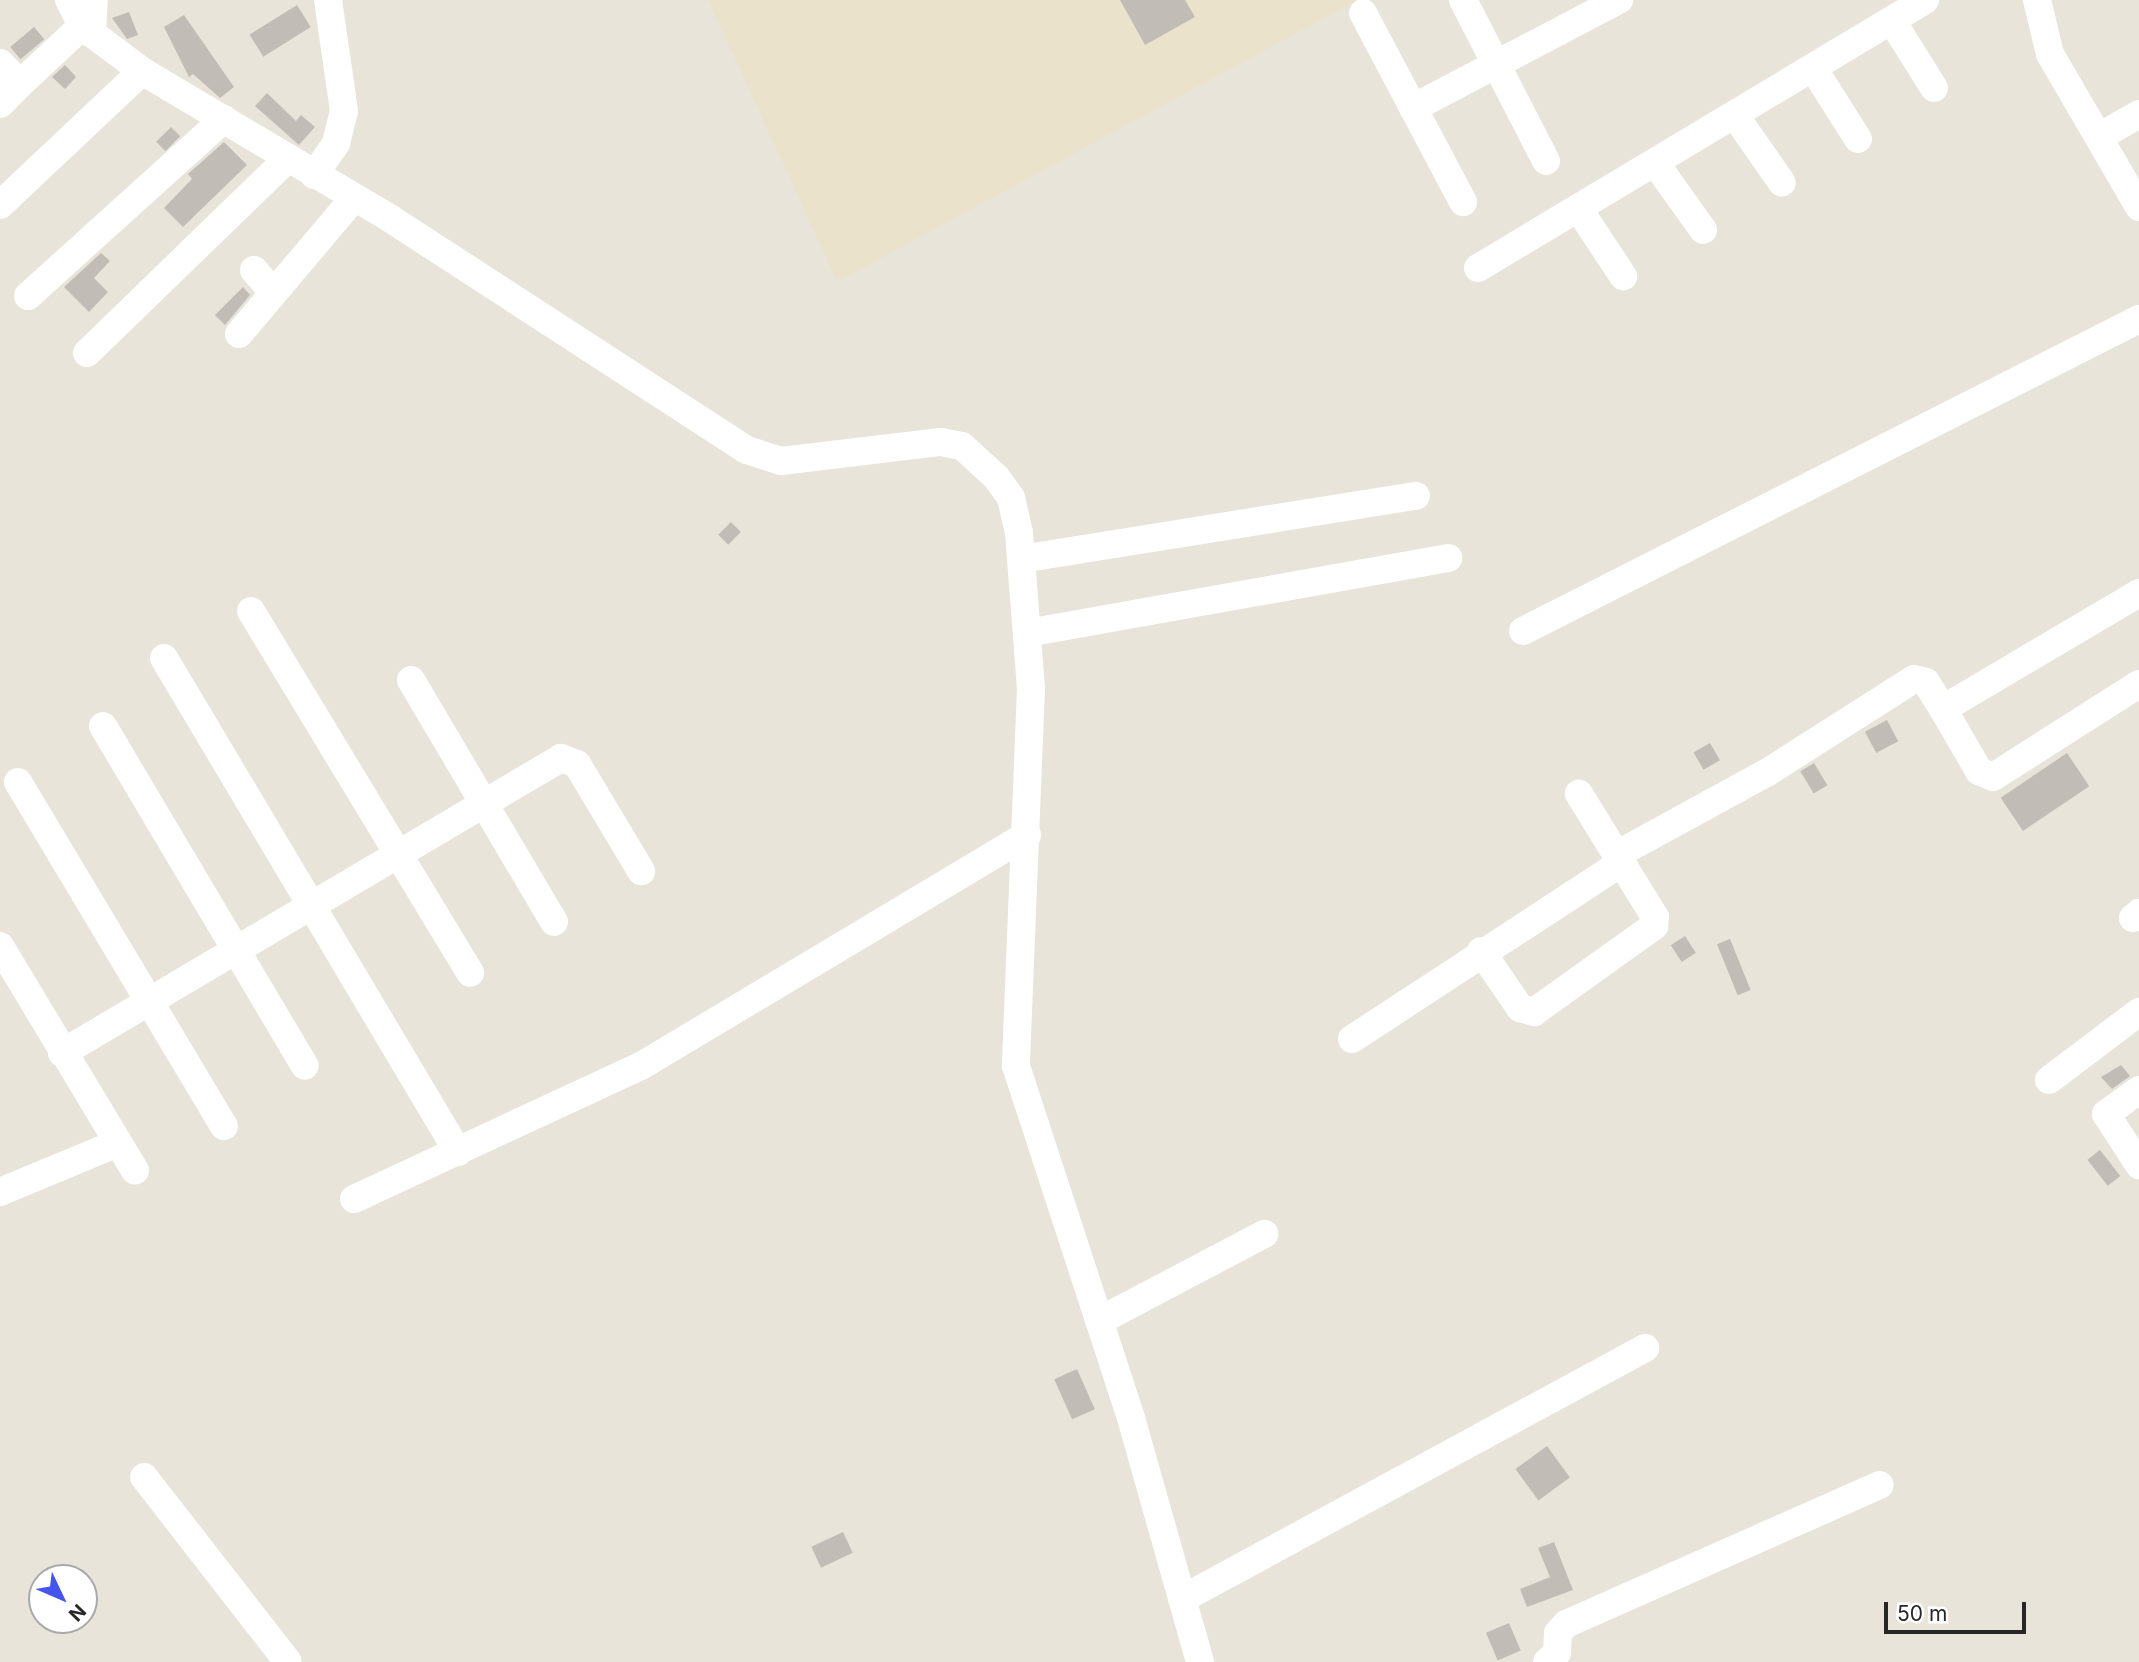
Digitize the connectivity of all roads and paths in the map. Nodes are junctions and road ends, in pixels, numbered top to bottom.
1 (69, 0) edge
2 (94, 0) edge
3 (328, 0) edge
4 (1463, 0) edge
5 (1619, 0) edge
6 (1925, 0) edge
7 (2037, 0) edge
8 (1363, 13) dead end
9 (1892, 21) junction
10 (87, 30) junction
11 (0, 62) edge
12 (1496, 64) junction
13 (1813, 68) junction
14 (142, 71) junction
15 (1934, 88) dead end
16 (10, 94) edge
17 (1413, 108) junction
18 (2139, 114) edge
19 (1736, 117) junction
20 (224, 119) junction
21 (2099, 137) junction
22 (1858, 139) dead end
23 (287, 159) junction
24 (1546, 161) dead end
25 (1657, 164) junction
26 (314, 175) junction
27 (1782, 183) dead end
28 (354, 198) junction
29 (1463, 202) dead end
30 (0, 205) edge
31 (2139, 207) edge
32 (1578, 208) junction
33 (1703, 230) dead end
34 (1478, 268) dead end
35 (254, 270) dead end
36 (1623, 276) dead end
37 (274, 293) junction
38 (28, 296) dead end
39 (2139, 319) edge
40 (239, 334) dead end
41 (87, 353) dead end
42 (1416, 496) dead end
43 (1021, 558) junction
44 (1448, 558) dead end
45 (2139, 593) edge
46 (251, 611) dead end
47 (1523, 631) dead end
48 (1027, 633) junction
49 (164, 658) dead end
50 (411, 680) dead end
51 (2139, 684) edge
52 (1943, 709) junction
53 (103, 726) dead end
54 (18, 782) dead end
55 (1579, 793) dead end
56 (483, 803) junction
57 (1027, 835) junction
58 (399, 853) junction
59 (1621, 858) junction
60 (641, 871) dead end
61 (311, 906) junction
62 (554, 922) dead end
63 (0, 946) edge
64 (1481, 950) junction
65 (235, 952) junction
66 (470, 973) dead end
67 (150, 1003) junction
68 (2139, 1012) edge
69 (1352, 1039) dead end
70 (62, 1053) junction
71 (305, 1066) dead end
72 (2049, 1080) dead end
73 (2139, 1090) edge
74 (224, 1126) dead end
75 (118, 1143) junction
76 (457, 1152) junction
77 (2139, 1165) edge
78 (135, 1171) dead end
79 (0, 1192) edge
80 (354, 1199) dead end
81 (1264, 1234) dead end
82 (1099, 1321) junction
83 (1645, 1348) dead end
84 (144, 1477) dead end
85 (1880, 1485) dead end
86 (1182, 1599) junction
87 (288, 1662) edge
88 (1200, 1662) edge
89 (1547, 1662) edge

1 - 10 street
2 - 10 street
3 - 26 street
4 - 12 street
5 - 12 street
6 - 9 street
7 - 21 street
8 - 17 street
9 - 13 street
9 - 15 street
10 - 14 street
10 - 16 street
11 - 16 street
12 - 17 street
12 - 24 street
13 - 19 street
13 - 22 street
14 - 20 street
14 - 30 street
17 - 29 street
18 - 21 street
19 - 25 street
19 - 27 street
20 - 23 street
20 - 38 street
21 - 31 street
23 - 26 street
23 - 41 street
25 - 32 street
25 - 33 street
26 - 28 street
28 - 37 street
28 - 43 street
32 - 34 street
32 - 36 street
35 - 37 street
37 - 40 street
39 - 47 street
42 - 43 street
43 - 48 street
44 - 48 street
45 - 52 street
46 - 58 street
48 - 57 street
49 - 61 street
50 - 56 street
51 - 52 street
52 - 59 street
53 - 65 street
54 - 67 street
55 - 59 street
56 - 58 street
56 - 60 street
56 - 62 street
57 - 76 street
57 - 82 street
58 - 61 street
58 - 66 street
59 - 64 street
59 - 64 street
61 - 65 street
61 - 76 street
63 - 70 street
64 - 69 street
65 - 67 street
65 - 71 street
67 - 70 street
67 - 74 street
68 - 72 street
70 - 75 street
73 - 77 street
75 - 78 street
75 - 79 street
76 - 80 street
81 - 82 street
82 - 86 street
83 - 86 street
84 - 87 street
85 - 89 street
86 - 88 street

